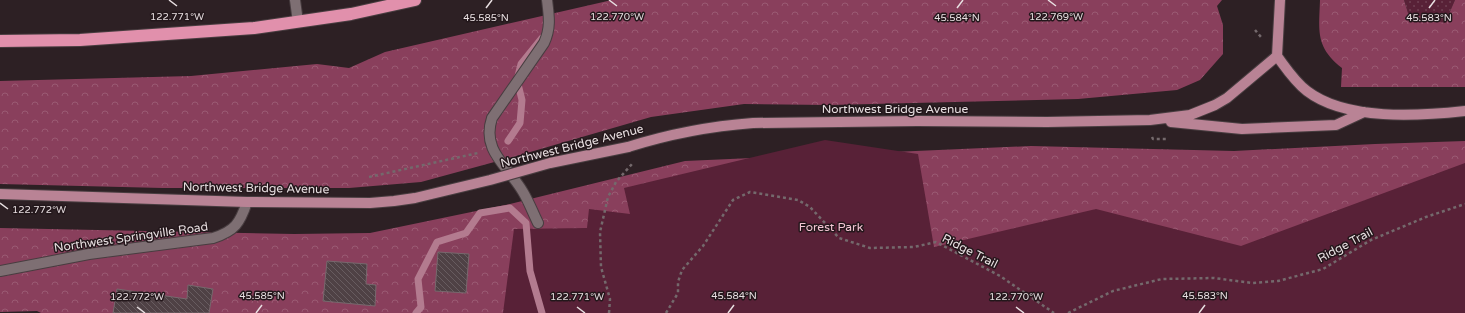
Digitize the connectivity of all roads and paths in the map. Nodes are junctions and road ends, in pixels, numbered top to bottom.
1 (295, 0) edge
2 (415, 0) edge
3 (547, 0) edge
4 (1280, 0) edge
5 (298, 22) junction
6 (0, 41) edge
7 (1277, 56) junction
8 (1465, 111) edge
9 (1364, 112) junction
10 (1150, 120) junction
11 (466, 156) dead end
12 (634, 161) dead end
13 (369, 177) dead end
14 (0, 194) edge
15 (247, 202) junction
16 (1465, 204) edge
17 (538, 223) dead end
18 (0, 271) edge
19 (610, 313) edge
20 (666, 313) edge
21 (1054, 313) edge
22 (1068, 313) edge

1 - 5 street
2 - 5 highway
3 - 17 street
4 - 7 main road
5 - 6 highway
7 - 9 main road, Northwest Bridge Avenue
7 - 10 main road, Northwest Bridge Avenue
8 - 9 main road, Northwest Bridge Avenue
9 - 10 main road, Northwest Bridge Avenue
10 - 15 main road, Northwest Bridge Avenue, bridge
11 - 13 path
12 - 19 path
14 - 15 main road, Northwest Bridge Avenue
15 - 18 street, Northwest Springville Road
16 - 22 path, Ridge Trail
20 - 21 path, Ridge Trail

